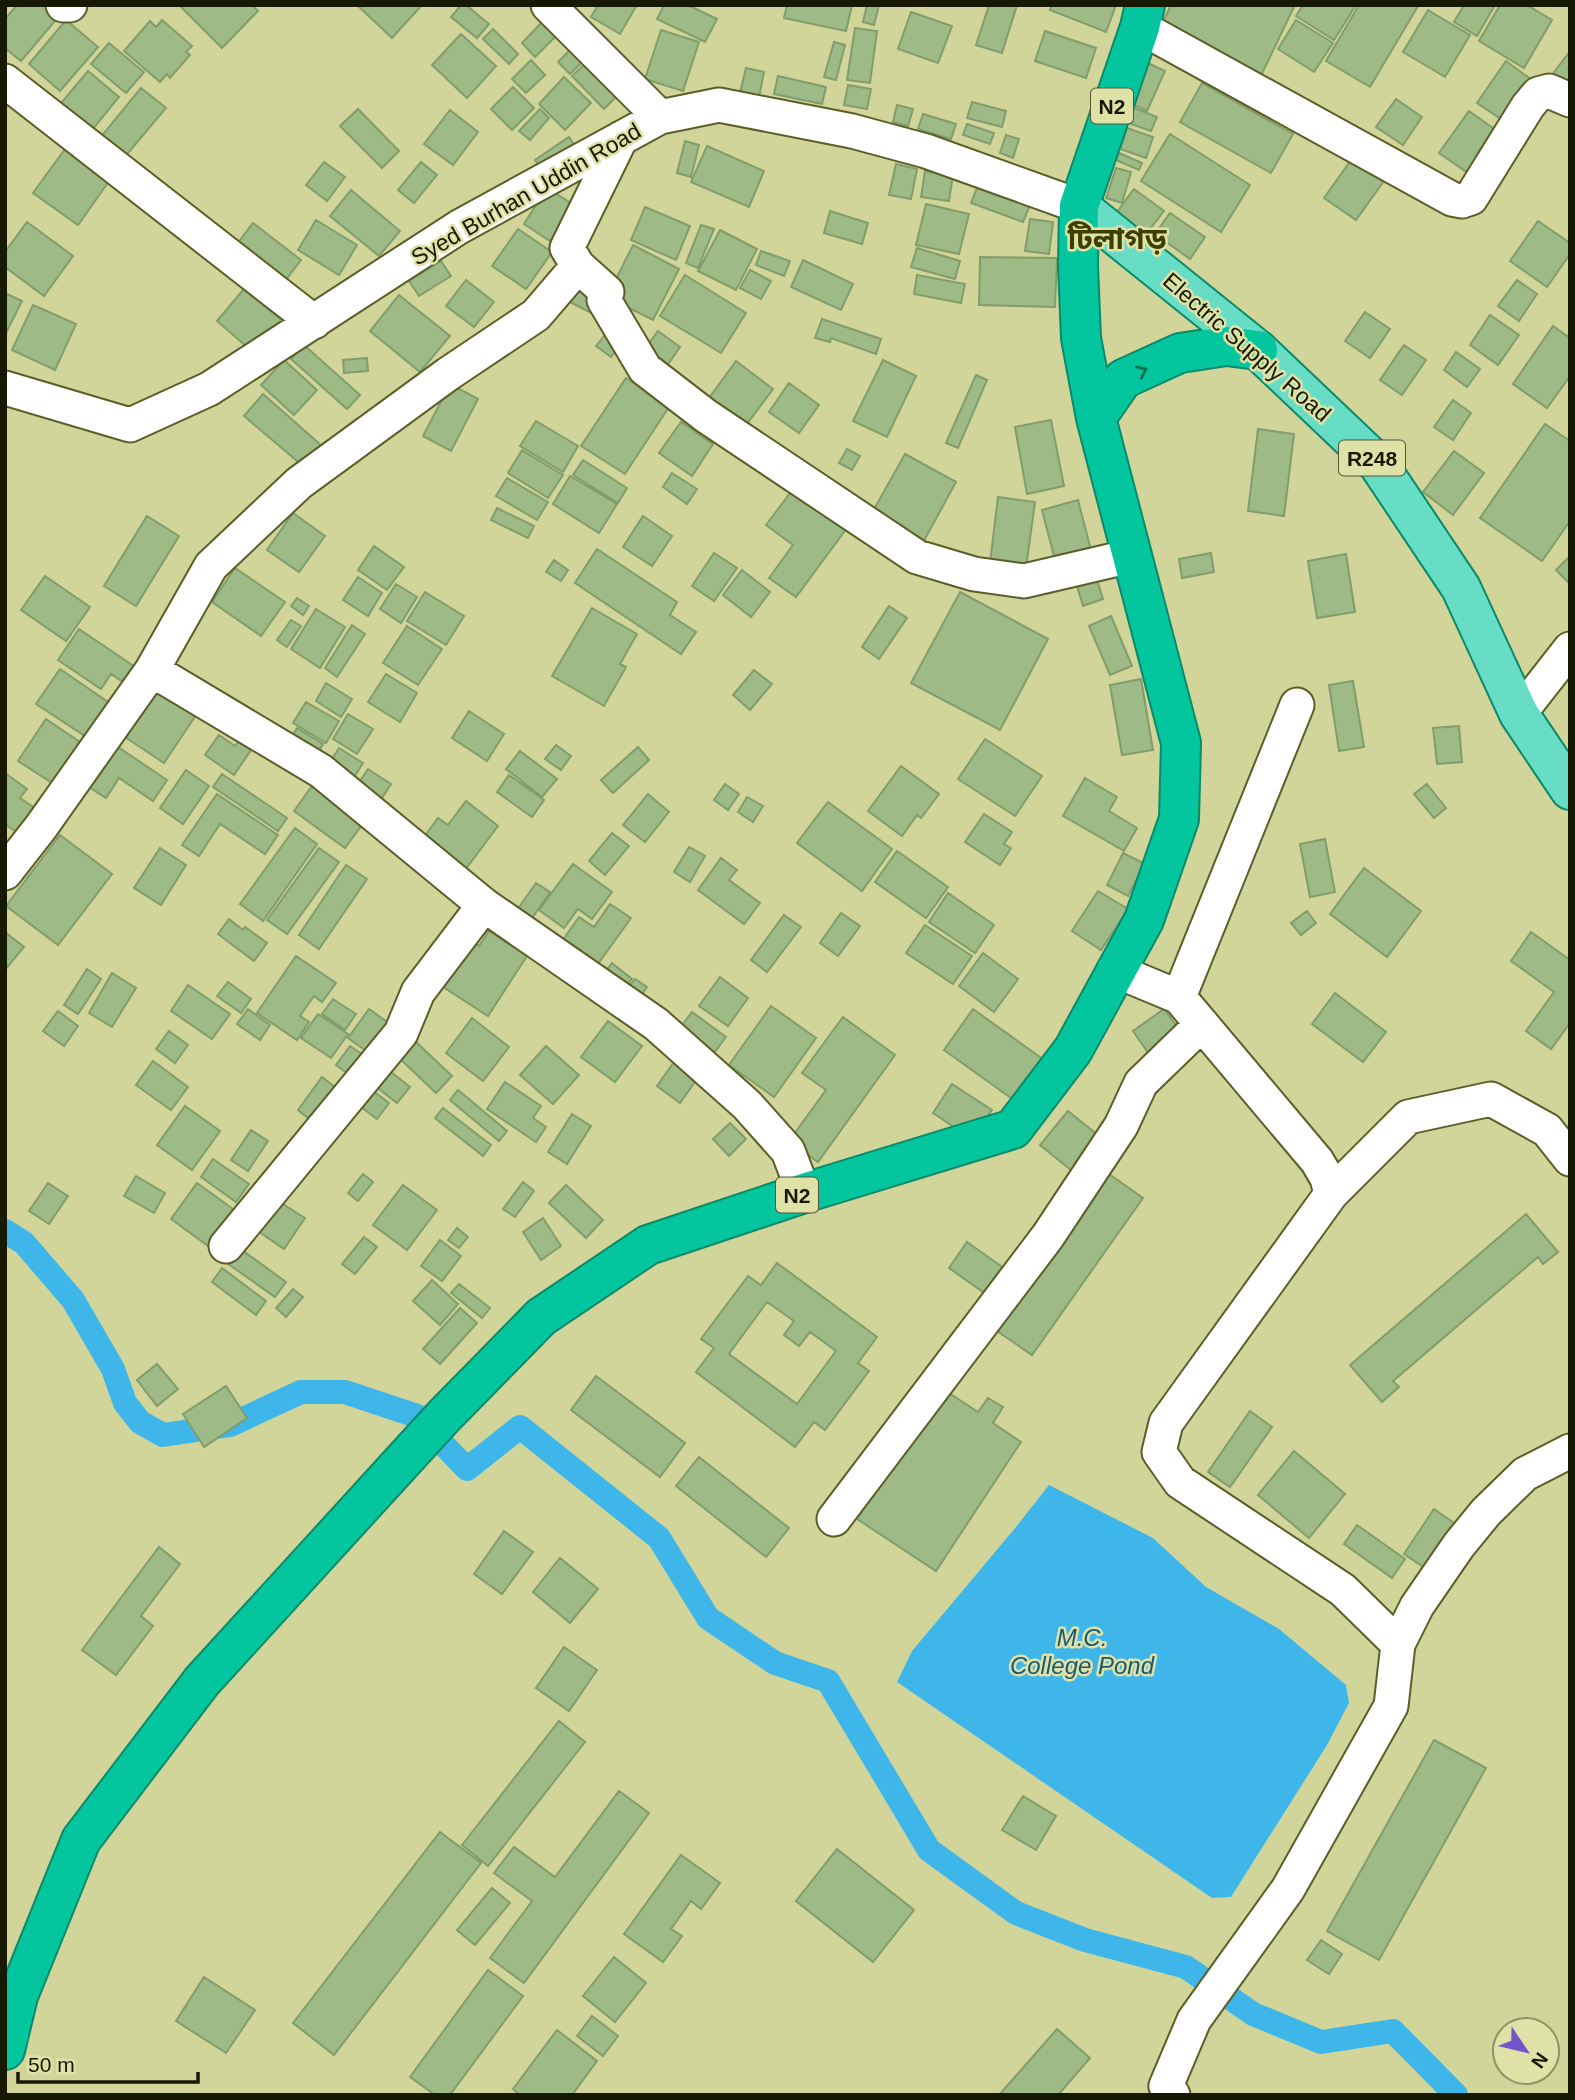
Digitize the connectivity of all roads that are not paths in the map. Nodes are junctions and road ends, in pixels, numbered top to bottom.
1 (63, 5) edge
2 (70, 5) edge
3 (548, 5) edge
4 (1142, 16) edge
5 (5, 81) edge
6 (1570, 100) edge
7 (660, 117) junction
8 (621, 138) junction
9 (1079, 206) junction
10 (578, 266) junction
11 (314, 322) junction
12 (1258, 350) junction
13 (14, 399) edge
14 (1096, 418) junction
15 (1131, 556) junction
16 (1570, 649) edge
17 (152, 670) junction
18 (1297, 705) dead end
19 (1519, 714) junction
20 (1570, 790) edge
21 (5, 873) edge
22 (484, 905) junction
23 (1114, 970) junction
24 (1179, 997) junction
25 (1202, 1024) junction
26 (1570, 1159) edge
27 (804, 1193) junction
28 (1331, 1194) junction
29 (226, 1246) dead end
30 (1570, 1451) edge
31 (834, 1519) dead end
32 (1398, 1644) junction
33 (5, 2050) edge
34 (1173, 2095) edge

1 - 2 street
3 - 7 street
4 - 6 street
4 - 9 highway, N2
5 - 11 street
7 - 8 street, Syed Burhan Uddin Road
7 - 9 street, Syed Burhan Uddin Road
8 - 10 street
8 - 11 street, Syed Burhan Uddin Road
9 - 12 main road, Electric Supply Road / R248
9 - 14 highway, N2
10 - 15 street
10 - 17 street
11 - 13 street, Syed Burhan Uddin Road
14 -> 12 highway
12 - 19 main road, Electric Supply Road / R248
14 - 15 highway, N2
15 - 23 highway, N2
16 - 19 street
17 - 21 street
17 - 22 street
18 - 24 street
19 - 20 main road, Electric Supply Road / R248
22 - 27 street
22 - 29 street
23 - 24 street
23 - 27 highway, N2
24 - 25 street
25 - 28 street
25 - 31 street
26 - 28 street
27 - 33 highway, N2
28 - 32 street
30 - 32 street
32 - 34 street

